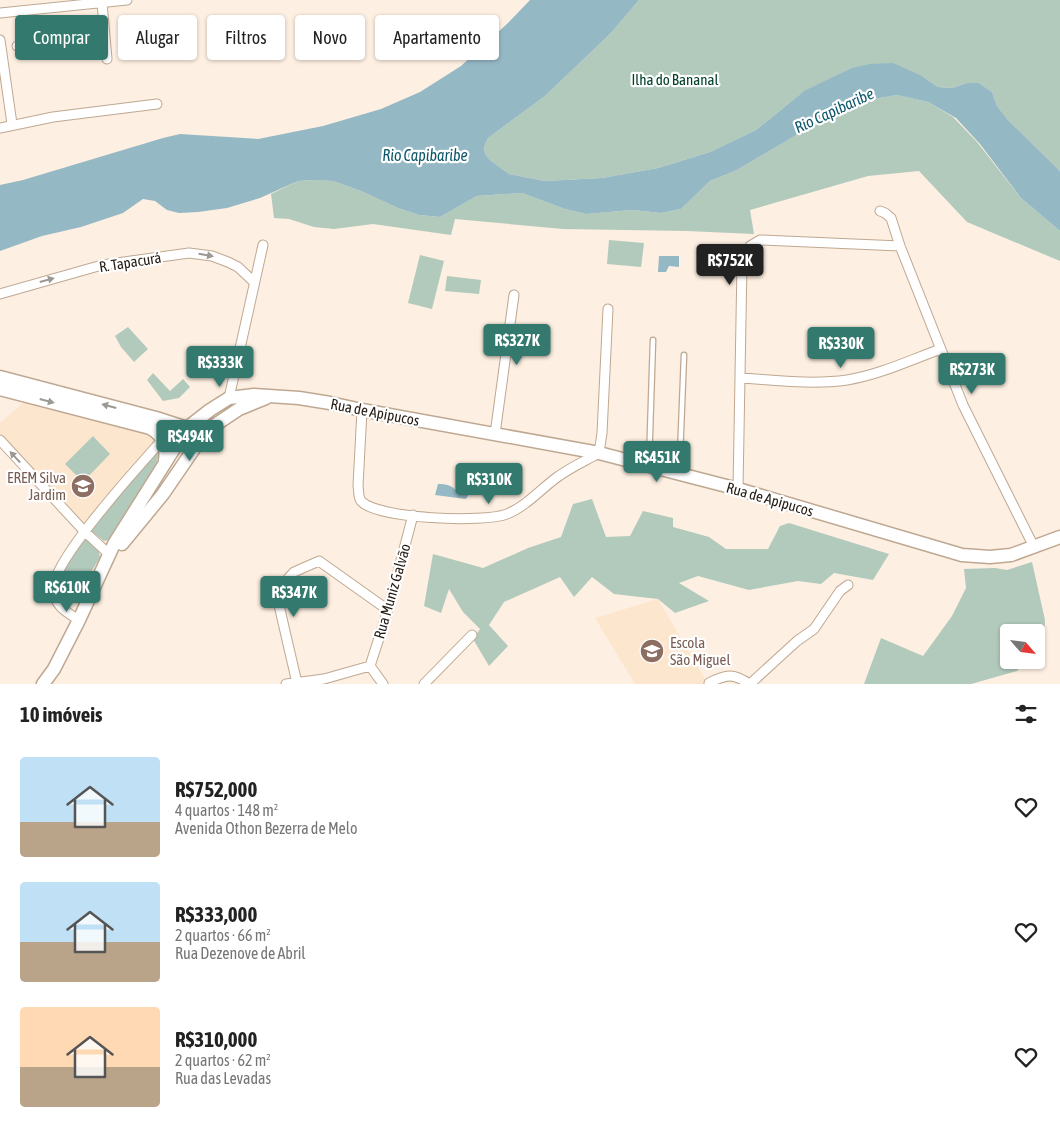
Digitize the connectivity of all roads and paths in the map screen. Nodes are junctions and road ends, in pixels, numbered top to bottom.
1 (127, 0) edge
2 (102, 3) junction
3 (0, 13) edge
4 (103, 15) edge
5 (0, 40) edge
6 (0, 46) edge
7 (157, 104) dead end
8 (12, 124) junction
9 (0, 128) edge
10 (880, 211) dead end
11 (264, 245) dead end
12 (900, 246) junction
13 (254, 282) junction
14 (0, 294) edge
15 (514, 295) dead end
16 (608, 309) dead end
17 (653, 340) dead end
18 (941, 349) junction
19 (684, 356) dead end
20 (0, 377) edge
21 (740, 378) junction
22 (0, 389) edge
23 (271, 396) junction
24 (229, 398) junction
25 (362, 410) junction
26 (153, 423) junction
27 (187, 428) junction
28 (495, 434) junction
29 (0, 440) edge
30 (163, 440) junction
31 (599, 453) junction
32 (165, 464) junction
33 (648, 467) junction
34 (678, 474) junction
35 (738, 489) junction
36 (162, 494) junction
37 (413, 516) junction
38 (84, 531) junction
39 (1060, 537) edge
40 (1034, 547) junction
41 (110, 555) junction
42 (848, 585) dead end
43 (388, 610) junction
44 (79, 620) junction
45 (472, 635) dead end
46 (370, 666) junction
47 (296, 683) junction
48 (709, 683) edge
49 (43, 684) edge
50 (286, 684) edge
51 (383, 684) edge
52 (424, 684) edge
53 (750, 684) edge

1 - 2 street
2 - 3 street
2 - 4 street
5 - 6 street
6 - 8 street
7 - 8 street
8 - 9 street
10 - 12 street
11 - 13 street
12 - 18 street
12 - 21 street
14 -> 13 street, R. Tapacurá
13 - 24 street
15 - 28 street
16 - 31 street
17 - 33 lane
18 - 21 street
18 - 40 street
19 - 34 lane
26 -> 20 main road
21 - 35 street
22 -> 26 main road
23 - 24 main road, Rua de Apipucos
23 - 25 main road, Rua de Apipucos
23 - 36 main road
24 - 27 main road
25 - 28 main road, Rua de Apipucos
25 - 37 street
26 - 27 main road
26 - 30 main road
27 - 32 main road
27 - 36 main road
28 - 31 main road, Rua de Apipucos
38 -> 29 street
30 - 32 main road
30 - 38 street
31 - 33 main road, Rua de Apipucos
31 - 37 street
32 - 41 main road
33 - 34 main road, Rua de Apipucos
34 - 35 main road, Rua de Apipucos
35 - 40 main road, Rua de Apipucos
36 - 41 main road
37 - 43 street, Rua Muniz Galvão
38 - 41 street
38 - 44 street
39 - 40 main road, Rua de Apipucos
41 - 44 main road
42 - 53 street
43 - 46 street, Rua Muniz Galvão
43 - 47 street
44 - 49 main road
45 - 52 street
46 - 47 street
46 - 51 street
47 - 50 street
48 - 53 street

